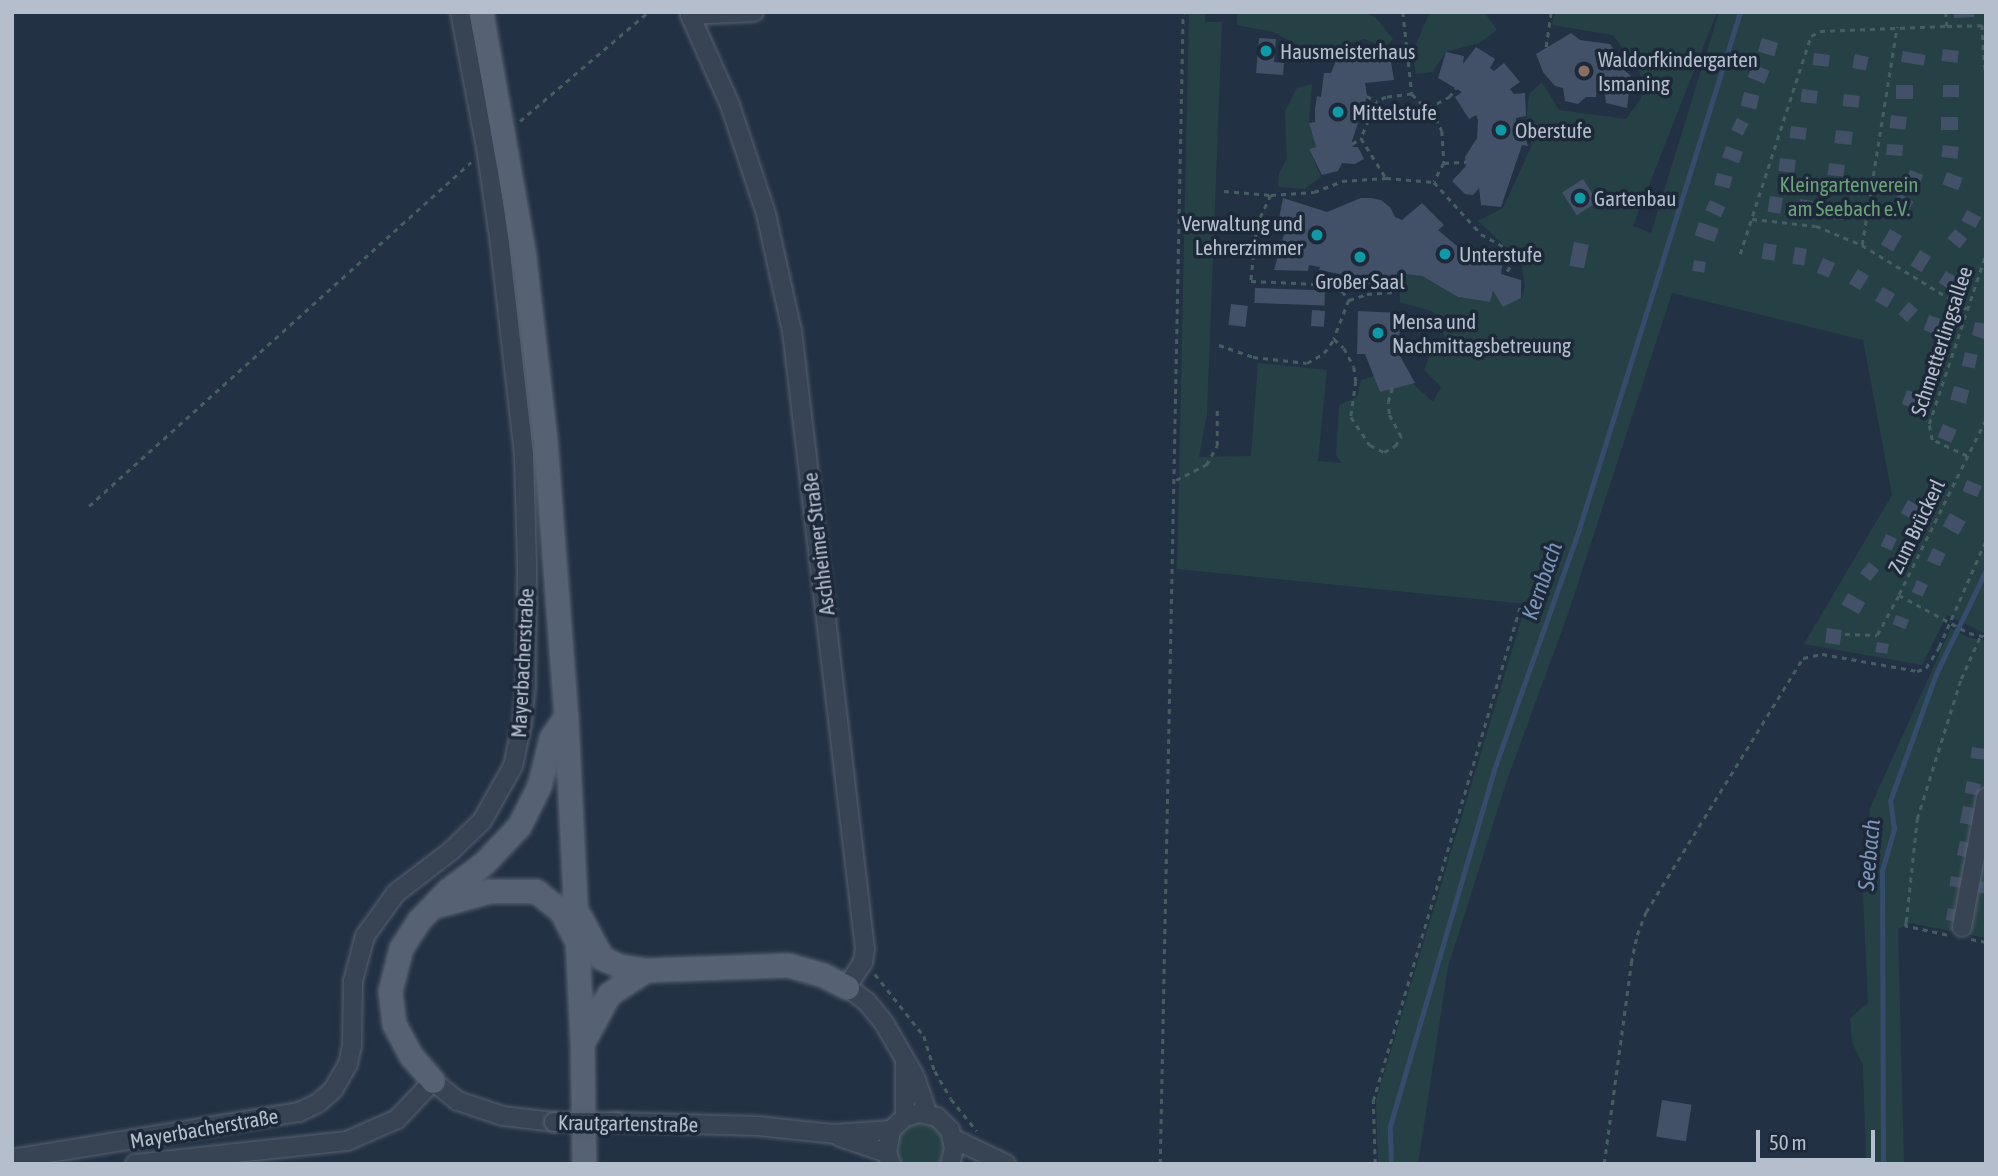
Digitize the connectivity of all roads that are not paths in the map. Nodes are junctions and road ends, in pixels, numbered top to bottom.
1 (460, 12) edge
2 (481, 12) edge
3 (754, 12) edge
4 (566, 716) junction
5 (1986, 797) edge
6 (432, 907) junction
7 (576, 908) junction
8 (1962, 927) dead end
9 (578, 945) junction
10 (646, 970) junction
11 (847, 987) junction
12 (582, 1043) junction
13 (905, 1063) junction
14 (433, 1080) junction
15 (928, 1114) junction
16 (905, 1117) junction
17 (891, 1130) junction
18 (834, 1135) junction
19 (954, 1139) junction
20 (889, 1158) edge
21 (12, 1159) edge
22 (135, 1164) edge
23 (584, 1164) edge
24 (950, 1164) edge
25 (1006, 1164) edge

1 - 21 street, Mayerbacherstraße
2 - 4 main road
3 - 11 street, Aschheimer Straße
4 - 6 main road
4 - 7 main road
5 - 8 street
6 - 9 main road
6 - 14 main road
7 - 9 main road
7 - 10 main road
9 - 12 main road
10 - 11 main road
10 - 12 main road
11 - 13 street
12 - 23 main road
13 - 15 street
13 - 16 street
14 - 18 street, Krautgartenstraße, bridge
14 - 22 street, Mayerbacherstraße
15 - 16 street
15 - 19 street
16 - 17 street
17 - 18 street, Krautgartenstraße
17 - 20 street
18 - 20 street, Krautgartenstraße
19 - 24 street
19 - 25 street

